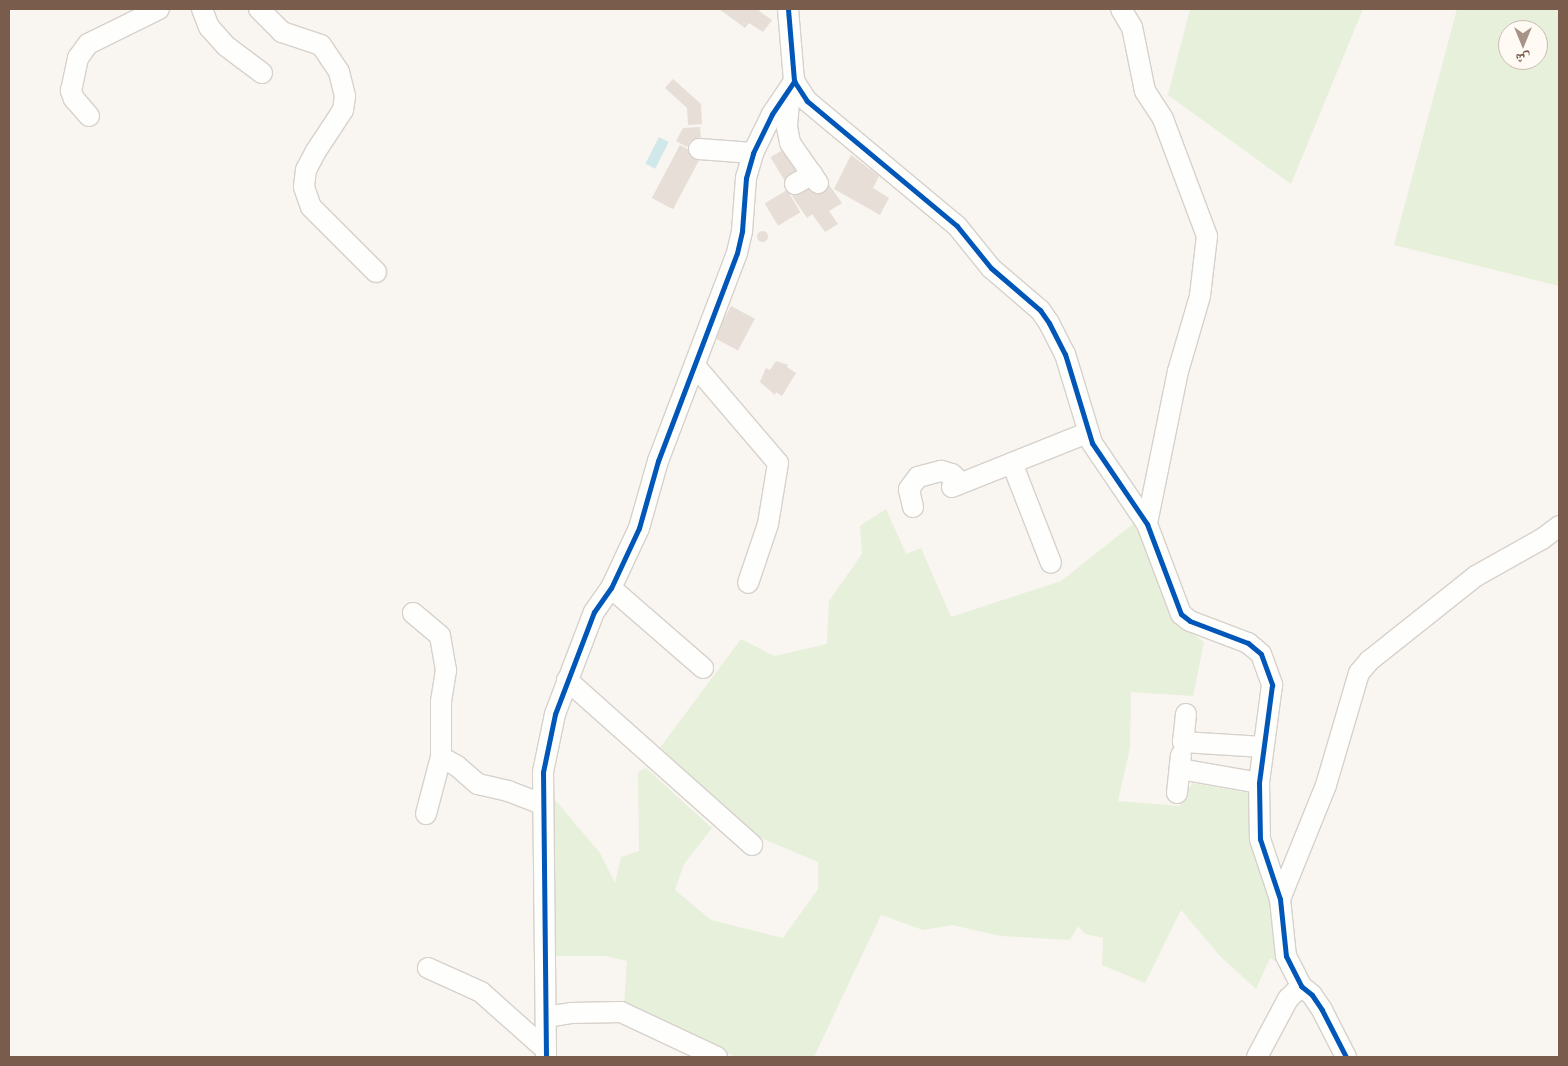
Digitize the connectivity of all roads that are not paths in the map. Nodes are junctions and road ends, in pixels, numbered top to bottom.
1 (159, 9) edge
2 (202, 9) edge
3 (259, 9) edge
4 (788, 9) edge
5 (1121, 9) edge
6 (1133, 18) edge
7 (262, 74) dead end
8 (792, 85) junction
9 (89, 116) dead end
10 (700, 149) dead end
11 (753, 153) junction
12 (808, 181) dead end
13 (376, 272) dead end
14 (696, 367) junction
15 (1087, 433) junction
16 (1012, 463) junction
17 (913, 507) dead end
18 (1147, 524) junction
19 (1559, 526) edge
20 (1051, 563) dead end
21 (748, 582) dead end
22 (610, 588) junction
23 (413, 613) dead end
24 (703, 668) dead end
25 (567, 680) junction
26 (1186, 714) dead end
27 (1263, 747) junction
28 (441, 757) junction
29 (1259, 783) junction
30 (1177, 793) dead end
31 (542, 804) junction
32 (426, 814) dead end
33 (752, 845) dead end
34 (1280, 899) junction
35 (428, 968) dead end
36 (1301, 986) junction
37 (546, 1017) junction
38 (546, 1053) edge
39 (717, 1057) edge
40 (1257, 1057) edge
41 (1346, 1057) edge

1 - 9 street
2 - 7 street
3 - 13 street
4 - 8 street
5 - 6 street
6 - 18 street
8 - 11 street
8 - 12 street
8 - 15 street
10 - 11 street
11 - 14 street
14 - 21 street
14 - 22 street
15 - 16 street
15 - 18 street
16 - 17 street
16 - 20 street
18 - 27 street
19 - 34 street
22 - 24 street
22 - 25 street
23 - 28 street
25 - 31 street
25 - 33 street
26 - 27 street
27 - 29 street
28 - 31 street
28 - 32 street
29 - 30 street
29 - 34 street
31 - 37 street
34 - 36 street
35 - 38 street
36 - 40 street
36 - 41 street
37 - 38 street
37 - 39 street

